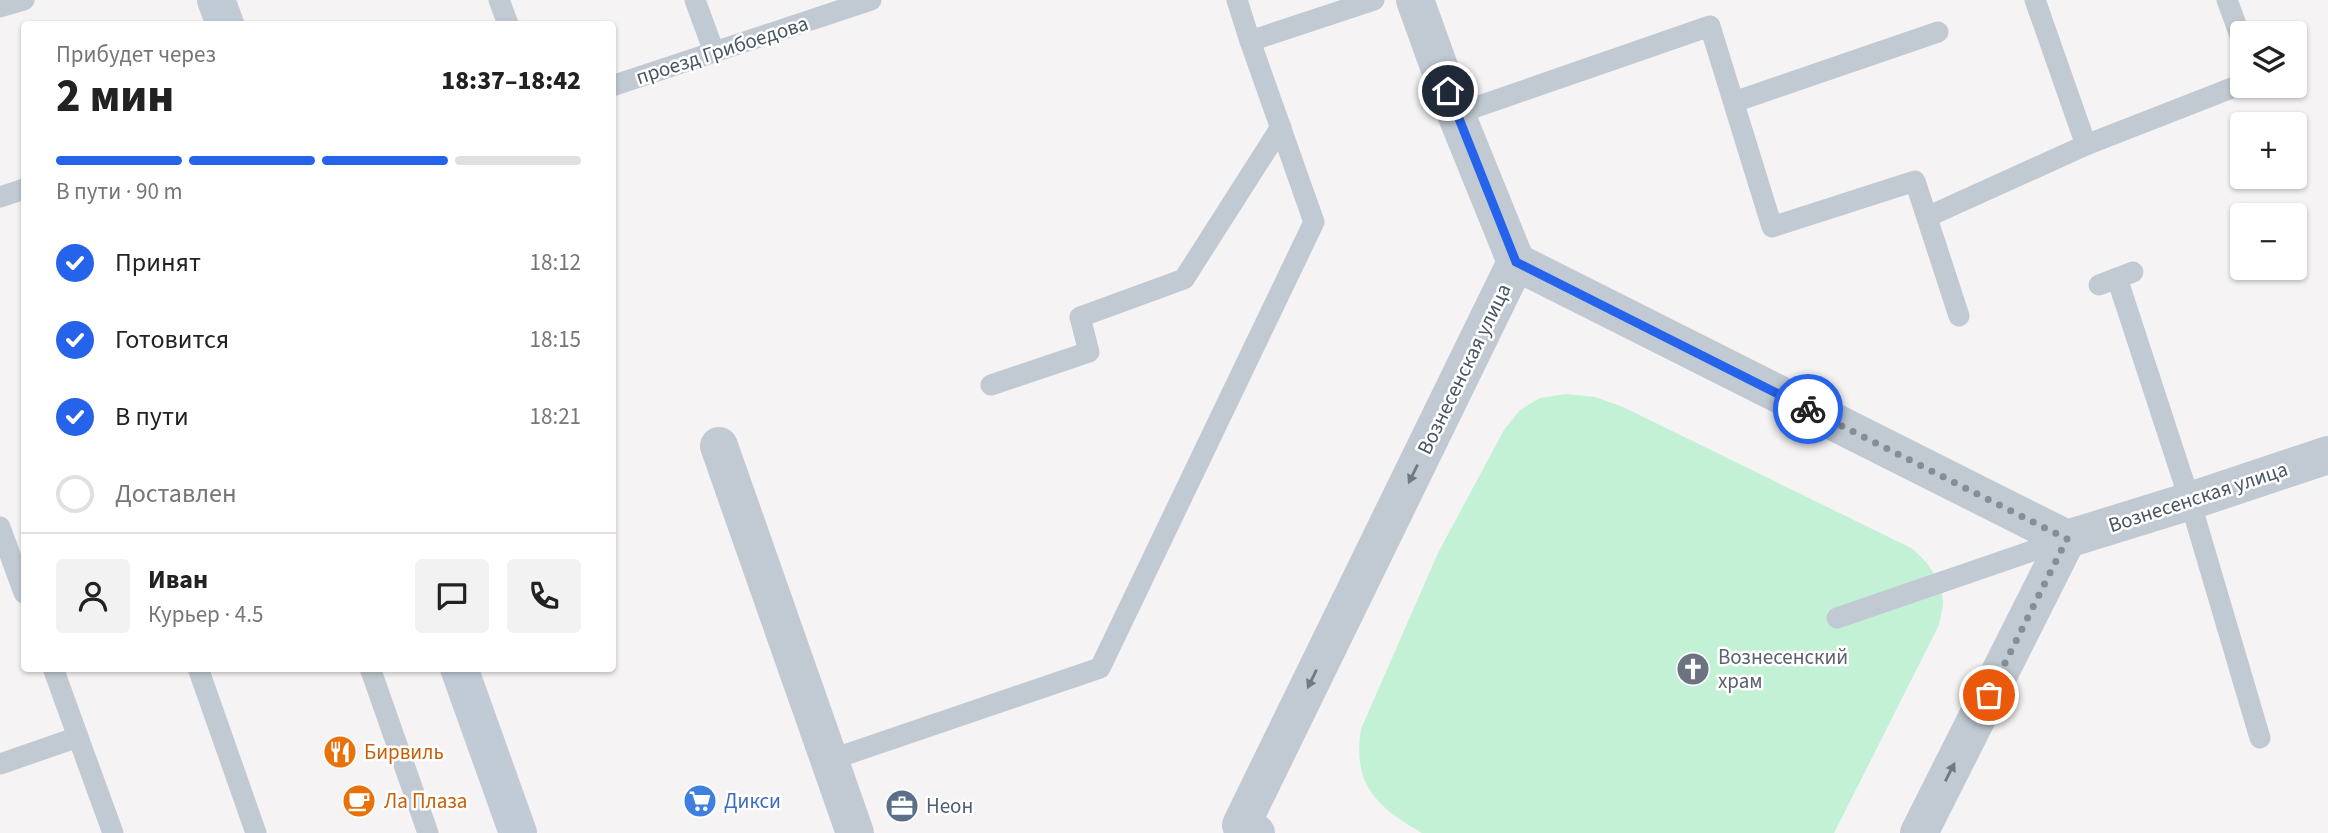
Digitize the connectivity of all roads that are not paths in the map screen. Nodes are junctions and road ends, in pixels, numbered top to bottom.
1 (24, 0) edge
2 (216, 0) edge
3 (499, 0) edge
4 (695, 0) edge
5 (871, 0) edge
6 (1237, 0) edge
7 (1374, 0) edge
8 (1415, 0) edge
9 (2035, 0) edge
10 (2227, 0) edge
11 (0, 7) edge
12 (224, 21) edge
13 (507, 21) edge
14 (2235, 21) edge
15 (1938, 32) dead end
16 (1250, 41) junction
17 (714, 52) junction
18 (616, 85) edge
19 (2230, 89) edge
20 (1734, 102) junction
21 (1456, 114) junction
22 (1281, 127) junction
23 (2086, 145) junction
24 (21, 190) edge
25 (0, 197) edge
26 (1927, 217) junction
27 (1516, 262) junction
28 (2116, 278) dead end
29 (1959, 316) dead end
30 (991, 385) dead end
31 (719, 446) dead end
32 (2328, 455) edge
33 (2190, 501) junction
34 (0, 527) edge
35 (2067, 539) junction
36 (21, 585) edge
37 (1837, 618) dead end
38 (54, 672) edge
39 (199, 672) edge
40 (371, 672) edge
41 (460, 672) edge
42 (78, 737) junction
43 (2260, 738) dead end
44 (830, 760) junction
45 (0, 764) edge
46 (1238, 830) edge
47 (113, 833) edge
48 (256, 833) edge
49 (428, 833) edge
50 (518, 833) edge
51 (856, 833) edge
52 (1919, 833) edge

1 - 11 lane
2 - 12 main road
3 - 13 lane
4 - 17 lane
5 - 17 lane, проезд Грибоедова
6 - 16 lane
7 - 16 lane
8 - 21 street
9 - 23 lane
10 - 14 lane
15 - 20 lane
16 - 22 lane
17 - 18 lane, проезд Грибоедова
19 - 23 lane
20 - 21 lane
20 - 26 lane
21 - 27 street
22 - 30 lane
22 - 44 lane
23 - 26 lane
24 - 25 lane
26 - 29 lane
27 - 35 street, Вознесенская улица
27 -> 46 street, Вознесенская улица
28 - 33 lane
31 - 44 street
32 - 33 street, Вознесенская улица
33 - 35 street, Вознесенская улица
33 - 43 lane
34 - 36 lane
35 - 37 lane
52 -> 35 street
38 - 42 lane
39 - 48 lane
40 - 49 lane
41 - 50 main road
42 - 45 lane
42 - 47 lane
44 - 51 street

